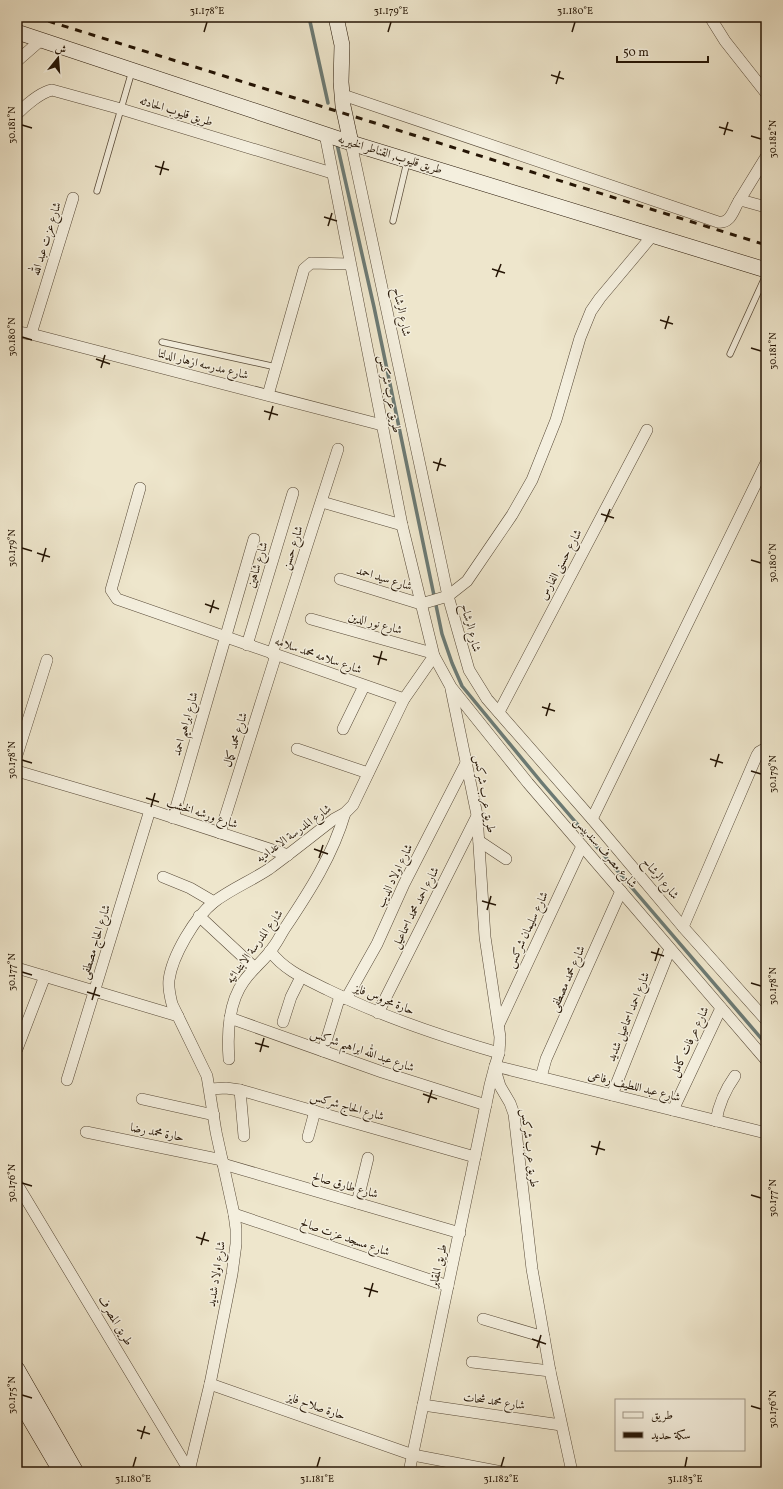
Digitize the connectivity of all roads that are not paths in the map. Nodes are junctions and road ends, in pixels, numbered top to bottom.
1 (336, 17) edge
2 (710, 17) edge
3 (17, 32) edge
4 (41, 40) junction
5 (17, 61) edge
6 (132, 71) junction
7 (766, 93) edge
8 (343, 95) junction
9 (121, 109) junction
10 (17, 114) edge
11 (325, 134) junction
12 (351, 143) junction
13 (766, 157) edge
14 (407, 160) junction
15 (332, 173) junction
16 (98, 191) dead end
17 (73, 198) dead end
18 (739, 201) junction
19 (766, 207) edge
20 (393, 222) dead end
21 (652, 236) junction
22 (350, 264) junction
23 (766, 270) edge
24 (766, 275) edge
25 (17, 332) edge
26 (31, 334) junction
27 (162, 342) dead end
28 (730, 354) dead end
29 (276, 367) junction
30 (268, 395) junction
31 (382, 425) junction
32 (647, 430) dead end
33 (338, 450) dead end
34 (766, 463) edge
35 (140, 488) dead end
36 (293, 493) dead end
37 (322, 502) junction
38 (402, 525) junction
39 (254, 539) dead end
40 (340, 579) dead end
41 (448, 596) junction
42 (421, 604) junction
43 (311, 619) dead end
44 (224, 637) junction
45 (246, 645) junction
46 (274, 654) junction
47 (433, 655) junction
48 (47, 660) dead end
49 (364, 686) junction
50 (451, 687) junction
51 (404, 699) junction
52 (499, 712) junction
53 (342, 729) dead end
54 (297, 748) dead end
55 (766, 748) edge
56 (17, 755) edge
57 (466, 763) junction
58 (17, 771) edge
59 (368, 773) junction
60 (150, 810) junction
61 (345, 813) junction
62 (477, 815) junction
63 (173, 818) junction
64 (592, 819) junction
65 (220, 833) junction
66 (479, 841) junction
67 (582, 846) junction
68 (288, 855) junction
69 (506, 859) dead end
70 (163, 877) dead end
71 (621, 892) junction
72 (214, 902) junction
73 (199, 916) junction
74 (683, 926) junction
75 (670, 949) junction
76 (270, 951) junction
77 (17, 968) edge
78 (255, 968) junction
79 (45, 976) junction
80 (301, 977) junction
81 (95, 991) junction
82 (343, 997) junction
83 (721, 1008) junction
84 (378, 1013) junction
85 (178, 1016) junction
86 (230, 1018) junction
87 (766, 1020) edge
88 (283, 1022) dead end
89 (499, 1024) junction
90 (17, 1049) edge
91 (322, 1051) junction
92 (499, 1053) junction
93 (229, 1059) dead end
94 (766, 1060) edge
95 (495, 1066) junction
96 (735, 1076) dead end
97 (540, 1077) junction
98 (67, 1080) dead end
99 (210, 1089) junction
100 (240, 1090) junction
101 (612, 1095) junction
102 (142, 1100) dead end
103 (486, 1105) junction
104 (673, 1110) junction
105 (315, 1111) junction
106 (214, 1115) junction
107 (716, 1121) junction
108 (86, 1132) dead end
109 (766, 1133) edge
110 (244, 1136) dead end
111 (308, 1137) dead end
112 (475, 1157) junction
113 (368, 1158) dead end
114 (222, 1162) junction
115 (17, 1184) edge
116 (357, 1203) junction
117 (234, 1214) junction
118 (460, 1234) junction
119 (448, 1286) junction
120 (483, 1319) dead end
121 (544, 1337) junction
122 (472, 1362) dead end
123 (17, 1370) edge
124 (550, 1371) junction
125 (210, 1384) junction
126 (17, 1396) edge
127 (423, 1405) junction
128 (561, 1425) junction
129 (413, 1455) junction
130 (189, 1471) edge
131 (61, 1472) edge
132 (76, 1472) edge
133 (409, 1472) edge
134 (502, 1472) edge
135 (572, 1472) edge

1 - 8 main road
2 - 7 street
3 - 4 main road, طريق قليوب, القناطر الخيريه
4 - 5 street
4 - 6 main road, طريق قليوب, القناطر الخيريه
6 - 9 lane
6 - 11 main road, طريق قليوب, القناطر الخيريه
8 - 12 main road
8 - 18 street
9 - 10 street, طريق قليوب الحادثه
9 - 15 street, طريق قليوب الحادثه
9 - 16 lane
11 - 12 main road, طريق قليوب, القناطر الخيريه
11 - 15 street, طريق عرب شركس
12 - 14 main road, طريق قليوب, القناطر الخيريه
12 - 41 street, شارع الرشاح
13 - 18 street
14 - 20 lane
14 - 21 main road, طريق قليوب, القناطر الخيريه
15 - 22 street, طريق عرب شركس
17 - 26 street, شارع عزت عبد الله
18 - 19 street
21 - 23 main road, طريق قليوب, القناطر الخيريه
21 - 41 street
22 - 29 street
22 - 31 street, طريق عرب شركس
24 - 28 lane
25 - 26 street, شارع مدرسه ازهار الدلتا
26 - 30 street, شارع مدرسه ازهار الدلتا
27 - 29 lane
29 - 30 street
30 - 31 street, شارع مدرسه ازهار الدلتا
31 - 38 street, طريق عرب شركس
32 - 52 street, شارع حسنى الفارس
33 - 37 street, شارع حسن
34 - 64 street
35 - 44 street, شارع سلامه محمد سلامه
36 - 45 street, شارع شاهين
37 - 38 street
37 - 46 street, شارع حسن
38 - 42 street, طريق عرب شركس
39 - 44 street, شارع ابراهيم احمد
40 - 42 street, شارع سيد احمد
41 - 42 street
41 - 52 street, شارع الرشاح
42 - 47 street, طريق عرب شركس
43 - 47 street, شارع نور الدين
44 - 45 street, شارع سلامه محمد سلامه
44 - 63 street, شارع ابراهيم احمد
45 - 46 street, شارع سلامه محمد سلامه
46 - 49 street, شارع سلامه محمد سلامه
46 - 65 street, شارع محمد كمال
47 - 50 street, شارع مصرف سندبيس
47 - 51 street, شارع المدرسة الاعداديه
48 - 56 street
49 - 51 street, شارع سلامه محمد سلامه
49 - 53 street
50 - 57 street, طريق عرب شركس
50 - 67 street, شارع مصرف سندبيس
51 - 59 street, شارع المدرسة الاعداديه
52 - 64 street, شارع الرشاح
54 - 59 street
55 - 74 street
57 - 62 street, طريق عرب شركس
57 - 82 street, شارع اولاد الديب
58 - 60 street, شارع ورشه الخشب
59 - 61 street, شارع المدرسة الاعداديه
60 - 63 street, شارع ورشه الخشب
60 - 81 street, شارع الحاج مصطفى
61 - 68 street, شارع المدرسة الاعداديه
61 - 76 street, شارع المدرسة الابتدائيه
62 - 66 street, طريق عرب شركس
62 - 84 street, شارع احمد محمد اسماعيل
63 - 65 street, شارع ورشه الخشب
64 - 74 street, شارع الرشاح
65 - 68 street, شارع ورشه الخشب
66 - 69 street
66 - 89 street, طريق عرب شركس
67 - 71 street, شارع مصرف سندبيس
67 - 89 street, شارع سليمان شركس
68 - 72 street, شارع المدرسة الاعداديه
70 - 72 street
71 - 75 street, شارع مصرف سندبيس
71 - 97 street, شارع محمد مصطفى
72 - 73 street, شارع المدرسة الاعداديه
73 - 78 street
73 - 85 street, شارع المدرسة الاعداديه
74 - 87 street, شارع الرشاح
75 - 83 street, شارع مصرف سندبيس
75 - 101 street, شارع احمد اسماعيل شديد
76 - 78 street, شارع المدرسة الابتدائيه
76 - 80 street, حارة محروس فايز
77 - 79 street
78 - 86 street, شارع المدرسة الابتدائيه
79 - 81 street
79 - 90 street
80 - 82 street, حارة محروس فايز
80 - 88 street
81 - 85 street
81 - 98 street, شارع الحاج مصطفى
82 - 84 street, حارة محروس فايز
82 - 91 street, شارع اولاد الديب
83 - 94 street, شارع مصرف سندبيس
83 - 104 street, شارع عرفات كامل
84 - 92 street, حارة محروس فايز
85 - 99 street, شارع اولاد شديد
86 - 91 street, شارع عبد الله ابراهيم شركس
86 - 93 street, شارع المدرسة الابتدائيه
89 - 92 street, طريق عرب شركس
91 - 103 street, شارع عبد الله ابراهيم شركس
92 - 95 street, طريق عرب شركس
95 - 97 street, شارع عبد اللطيف رفاعى
95 - 103 street, طريق المقابر
95 - 121 street, طريق عرب شركس
96 - 107 street
97 - 101 street, شارع عبد اللطيف رفاعى
99 - 100 street, شارع الحاج شركس
99 - 106 street, شارع اولاد شديد
100 - 105 street, شارع الحاج شركس
100 - 110 street
101 - 104 street, شارع عبد اللطيف رفاعى
102 - 106 street
103 - 112 street, طريق المقابر
104 - 107 street, شارع عبد اللطيف رفاعى
105 - 111 street
105 - 112 street, شارع الحاج شركس
106 - 114 street, شارع اولاد شديد
107 - 109 street, شارع عبد اللطيف رفاعى
108 - 114 street, حارة محمد رضا
112 - 118 street, طريق المقابر
113 - 116 street
114 - 116 street, شارع طارق صالح
114 - 117 street, شارع اولاد شديد
115 - 130 street, طريق المصرف
116 - 118 street, شارع طارق صالح
117 - 119 street, شارع مسجد عزت صالح
117 - 125 street, شارع اولاد شديد
118 - 119 street, طريق المقابر
119 - 127 street, طريق المقابر
120 - 121 street
121 - 124 street, طريق عرب شركس
122 - 124 street
123 - 132 main road
124 - 128 street, طريق عرب شركس
125 - 129 street, حارة صلاح فايز
125 - 130 street, شارع اولاد شديد
126 - 131 main road
127 - 128 street, شارع محمد شحات
127 - 129 street, طريق المقابر
128 - 135 street, طريق عرب شركس
129 - 133 street, طريق المقابر
129 - 134 street, حارة صلاح فايز

